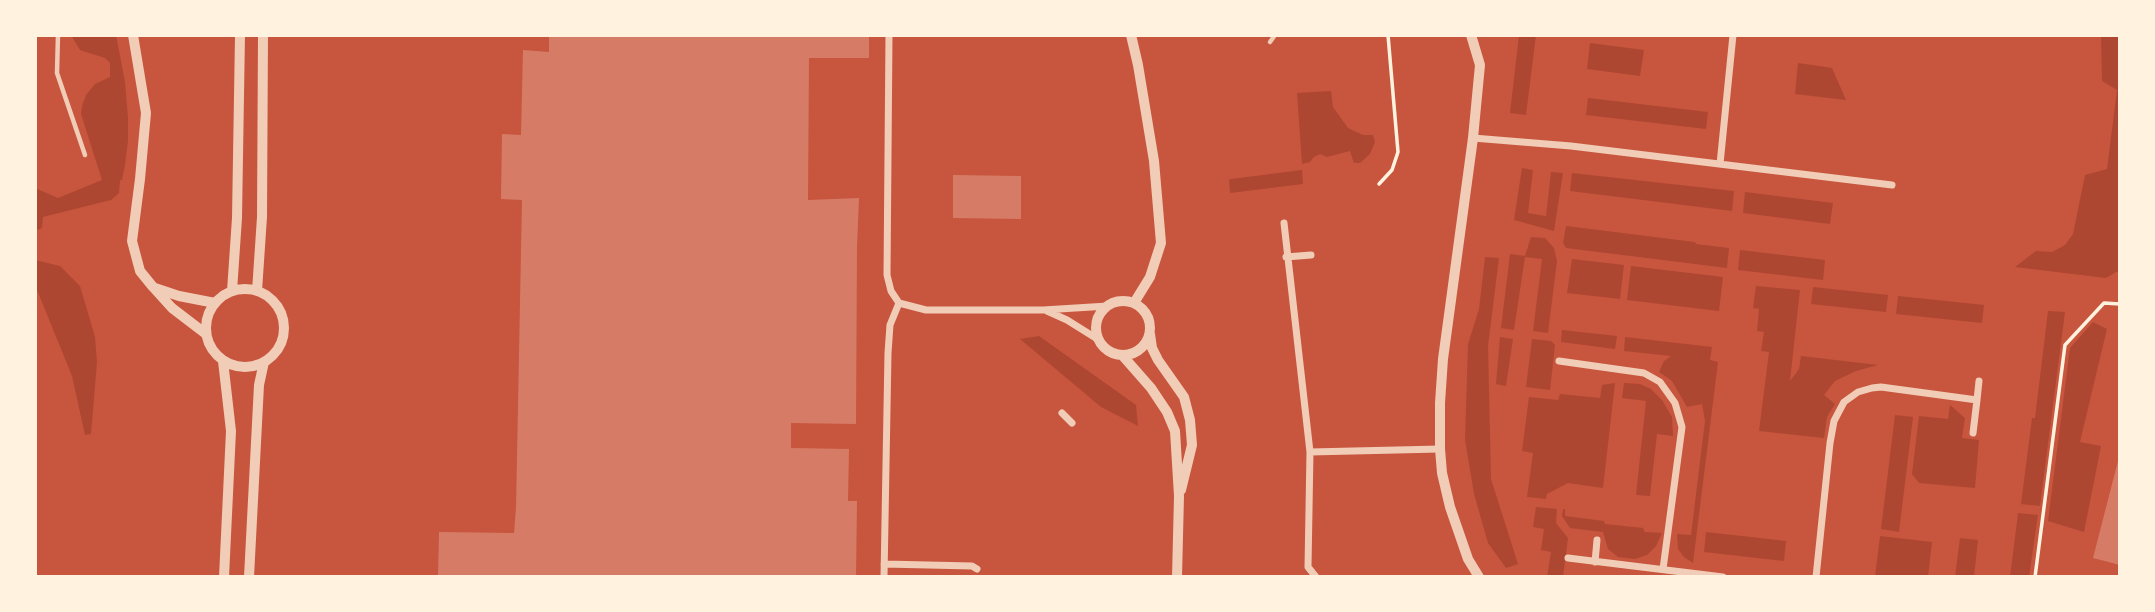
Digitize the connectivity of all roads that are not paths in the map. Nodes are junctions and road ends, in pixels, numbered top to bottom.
1 (58, 35) edge
2 (133, 35) edge
3 (240, 35) edge
4 (263, 35) edge
5 (890, 35) edge
6 (1131, 35) edge
7 (1275, 35) edge
8 (1471, 35) edge
9 (1732, 35) edge
10 (1270, 42) dead end
11 (1473, 138) junction
12 (85, 155) dead end
13 (1720, 164) junction
14 (1892, 186) dead end
15 (1284, 223) dead end
16 (1311, 255) dead end
17 (1286, 257) junction
18 (152, 287) junction
19 (232, 291) junction
20 (257, 291) junction
21 (215, 303) junction
22 (899, 303) junction
23 (1134, 303) junction
24 (1108, 306) junction
25 (1043, 310) junction
26 (206, 334) junction
27 (1150, 334) junction
28 (1099, 340) junction
29 (1122, 355) junction
30 (223, 361) junction
31 (1559, 361) dead end
32 (264, 362) junction
33 (1979, 381) dead end
34 (1977, 400) junction
35 (1062, 413) dead end
36 (1072, 423) dead end
37 (1973, 433) dead end
38 (1440, 449) junction
39 (1310, 452) junction
40 (1179, 496) junction
41 (1597, 540) dead end
42 (1569, 558) dead end
43 (1595, 562) junction
44 (884, 564) junction
45 (977, 569) dead end
46 (1663, 569) junction
47 (224, 577) edge
48 (249, 577) edge
49 (884, 577) edge
50 (1177, 577) edge
51 (1316, 577) edge
52 (1479, 577) edge
53 (1723, 577) edge
54 (1816, 577) edge

1 - 12 lane
2 - 18 street
3 - 19 street
4 - 20 street
5 - 22 street
6 - 23 street
7 - 10 lane
8 - 11 street
9 - 13 street
11 - 13 street
11 - 38 street
13 - 14 street
15 - 17 street
16 - 17 street
17 - 39 street
18 - 21 street
18 - 26 street
19 - 20 street
19 - 21 street
20 - 32 street
21 - 26 street
22 - 25 street
22 - 44 street
23 - 24 street
23 - 27 street
24 - 25 street
24 - 28 street
25 - 28 street
26 - 30 street
27 - 29 street
27 - 40 street
28 - 29 street
29 - 40 street
30 - 32 street
30 - 47 street
31 - 46 street
32 - 48 street
33 - 34 street
34 - 37 street
34 - 54 street
35 - 36 street
38 - 39 street
38 - 52 street
39 - 51 street
40 - 50 street
41 - 43 street
42 - 43 street
43 - 46 street
44 - 45 street
44 - 49 street
46 - 53 street

